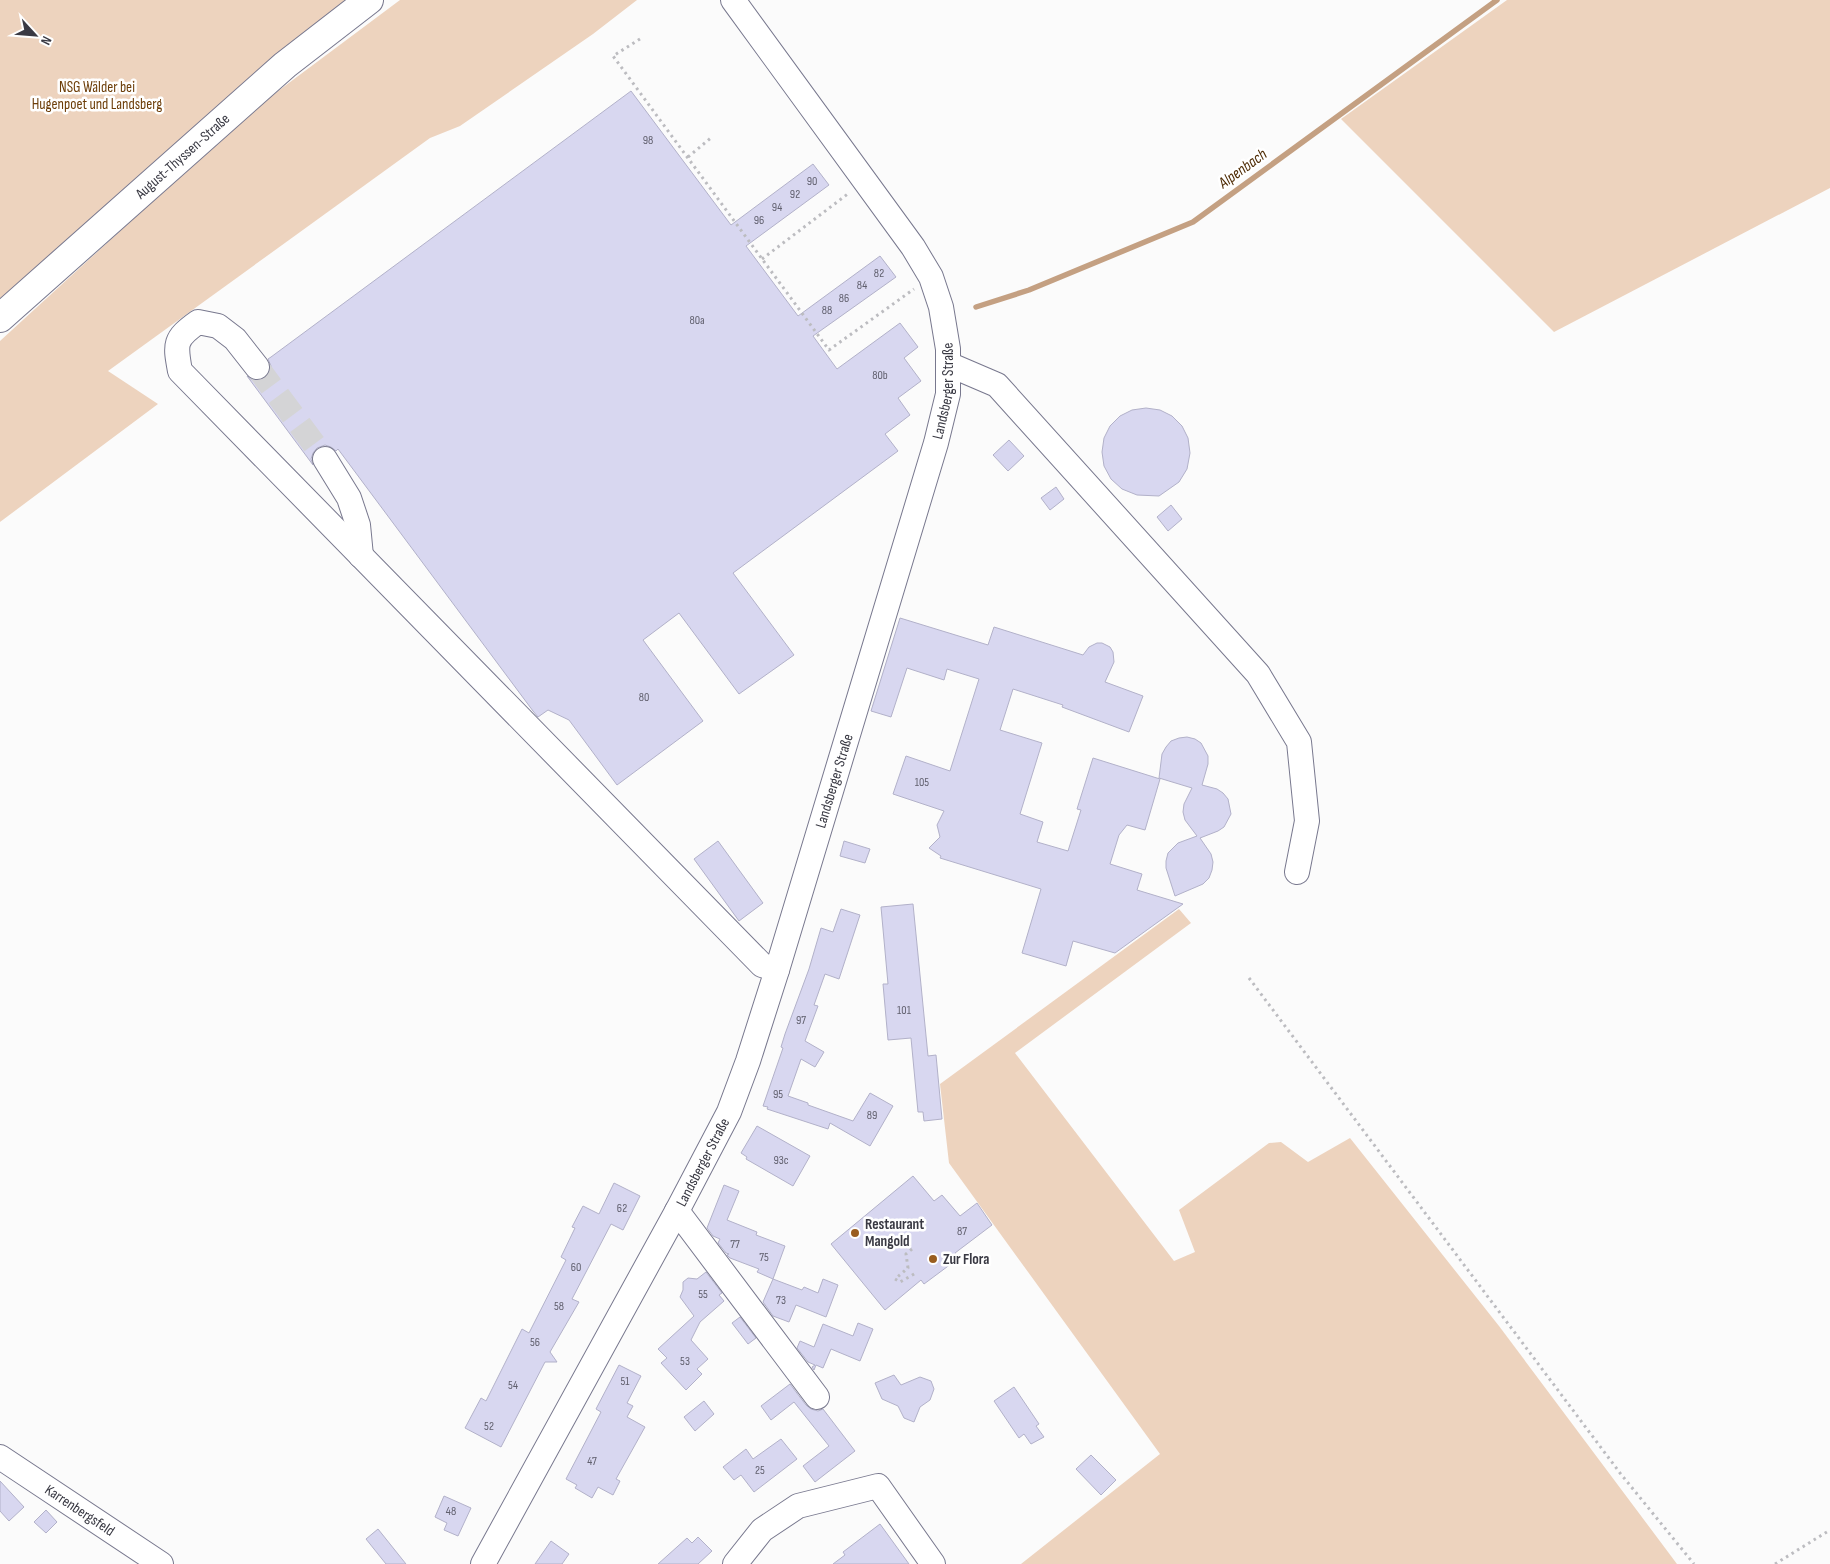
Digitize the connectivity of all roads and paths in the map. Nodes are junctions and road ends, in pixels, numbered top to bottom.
1 (369, 0) edge
2 (733, 0) edge
3 (640, 39) dead end
4 (712, 137) dead end
5 (688, 157) junction
6 (865, 181) junction
7 (762, 259) junction
8 (930, 277) junction
9 (0, 318) edge
10 (948, 364) junction
11 (257, 367) tunnel mouth
12 (324, 459) tunnel mouth
13 (361, 556) junction
14 (1297, 872) dead end
15 (777, 970) junction
16 (1250, 978) dead end
17 (677, 1211) junction
18 (912, 1249) dead end
19 (916, 1273) dead end
20 (817, 1397) dead end
21 (0, 1457) edge
22 (1830, 1530) edge
23 (161, 1564) edge
24 (483, 1564) edge
25 (735, 1564) edge
26 (933, 1564) edge
27 (1694, 1564) edge
28 (1775, 1564) edge

1 - 9 main road, August-Thyssen-Straße
2 - 6 street, Landsberger Straße
3 - 5 path
4 - 5 path
5 - 7 path
6 - 7 path
6 - 8 street, Landsberger Straße
7 - 8 path
8 - 10 street, Landsberger Straße
10 - 14 street
10 - 15 street, Landsberger Straße
11 - 13 street
12 - 13 street
13 - 15 street
15 - 17 street, Landsberger Straße
16 - 27 path
17 - 20 street
17 - 24 street, Landsberger Straße
18 - 19 path
21 - 23 street, Karrenbergsfeld
22 - 28 path
25 - 26 street

